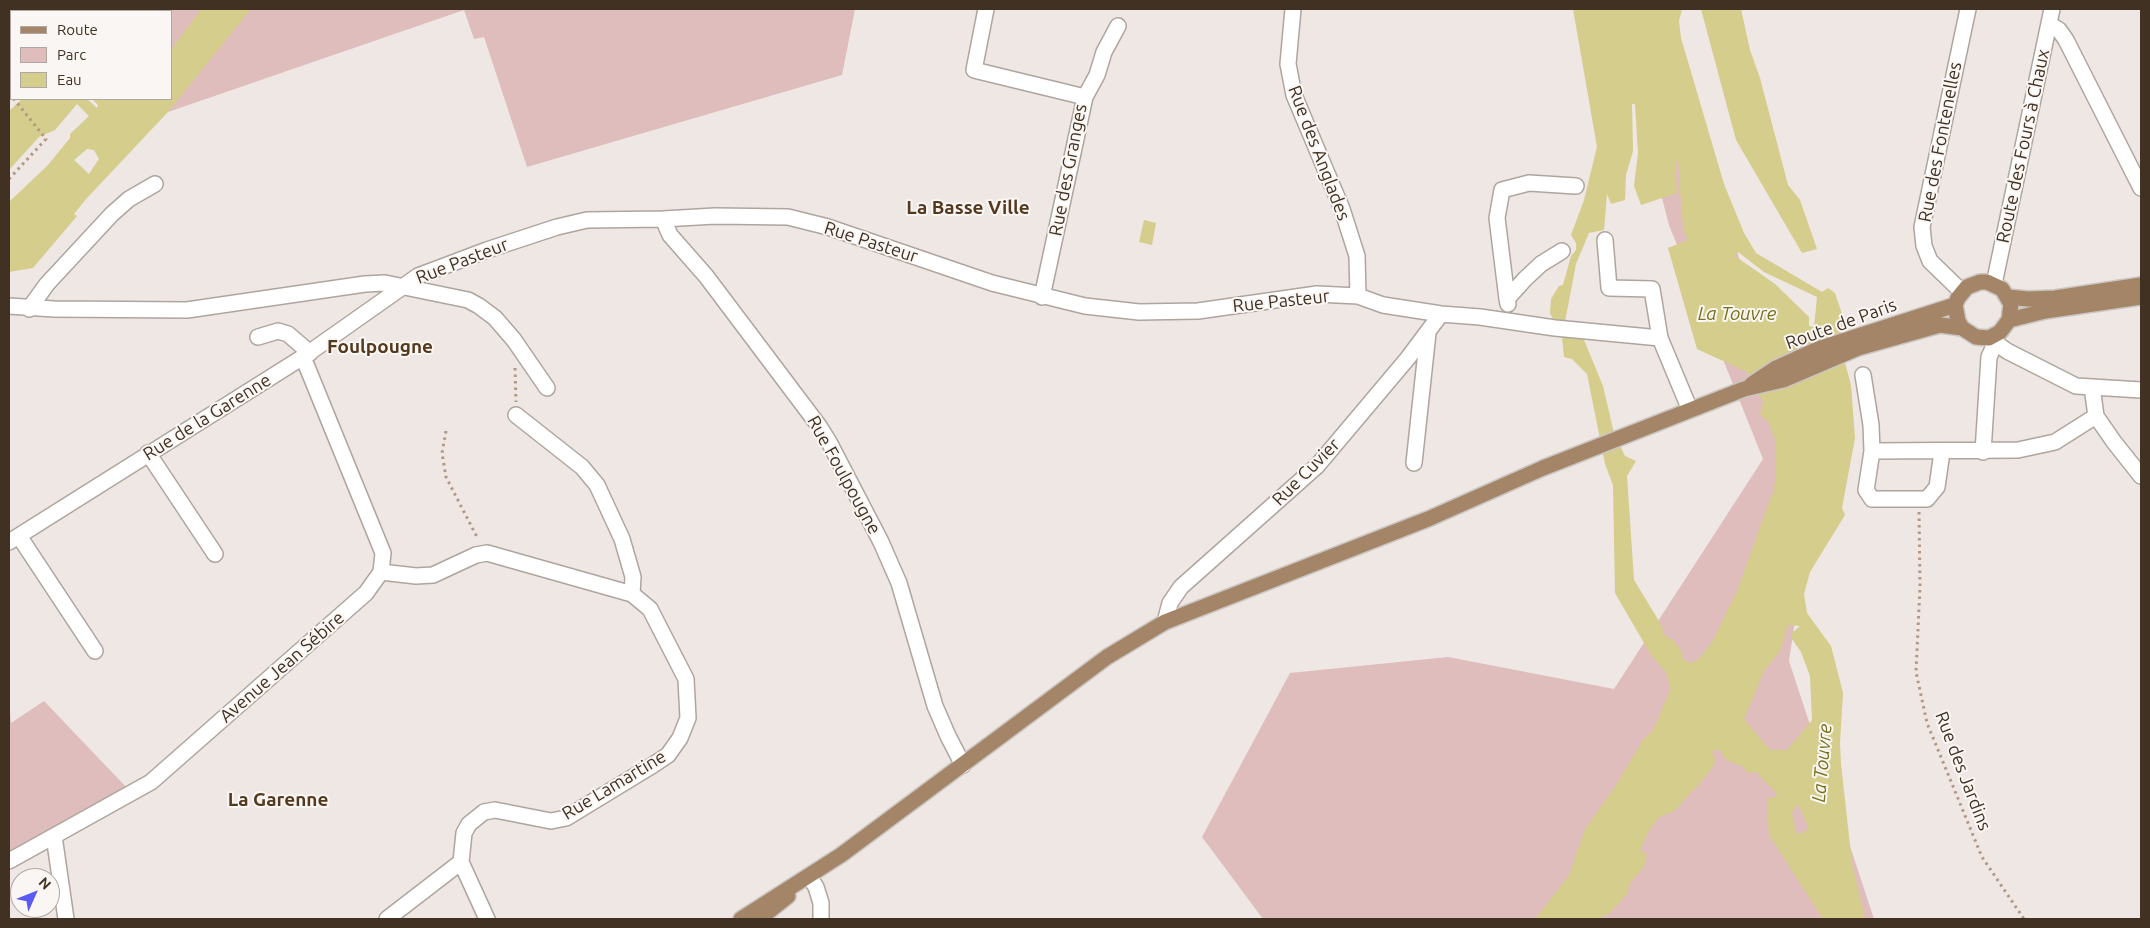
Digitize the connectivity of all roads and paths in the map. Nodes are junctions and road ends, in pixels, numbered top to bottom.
1 (986, 9) edge
2 (1292, 9) edge
3 (1968, 9) edge
4 (2052, 9) edge
5 (2049, 24) junction
6 (1118, 26) dead end
7 (1085, 97) junction
8 (14, 100) edge
9 (9, 179) edge
10 (155, 184) dead end
11 (1576, 186) dead end
12 (2141, 188) edge
13 (663, 220) junction
14 (1605, 240) dead end
15 (1562, 251) dead end
16 (436, 269) junction
17 (1994, 284) junction
18 (2141, 285) edge
19 (402, 286) junction
20 (443, 294) junction
21 (1358, 296) junction
22 (1042, 297) junction
23 (2008, 297) junction
24 (2141, 297) edge
25 (1507, 299) junction
26 (1959, 299) junction
27 (9, 306) edge
28 (29, 309) junction
29 (1441, 314) junction
30 (2009, 320) junction
31 (1510, 321) junction
32 (1962, 328) junction
33 (1428, 333) junction
34 (258, 337) dead end
35 (1660, 338) junction
36 (514, 340) junction
37 (1992, 341) junction
38 (1855, 343) junction
39 (306, 355) junction
40 (1863, 375) dead end
41 (547, 388) dead end
42 (2092, 388) junction
43 (2141, 390) edge
44 (1690, 410) junction
45 (516, 415) joint
46 (2096, 416) junction
47 (446, 431) dead end
48 (1872, 451) junction
49 (1942, 452) junction
50 (1983, 452) junction
51 (148, 453) junction
52 (1414, 463) dead end
53 (2141, 476) edge
54 (1917, 499) junction
55 (14, 539) edge
56 (215, 554) dead end
57 (483, 554) junction
58 (381, 572) junction
59 (632, 594) junction
60 (1165, 622) junction
61 (94, 651) dead end
62 (963, 765) junction
63 (54, 836) junction
64 (9, 861) edge
65 (461, 862) junction
66 (809, 876) junction
67 (66, 919) edge
68 (387, 919) edge
69 (487, 919) edge
70 (741, 919) edge
71 (759, 919) edge
72 (821, 919) edge
73 (2024, 919) edge

1 - 7 street, Rue des Granges
2 - 21 street, Rue des Anglades
3 - 26 street, Rue des Fontenelles
4 - 5 street, Route des Fours à Chaux
5 - 12 street
5 - 17 street, Route des Fours à Chaux
6 - 7 street
7 - 22 street, Rue des Granges
8 - 9 path
10 - 28 street
11 - 25 street
13 - 16 street, Rue Pasteur
13 - 22 street, Rue Pasteur
13 - 62 street, Rue Foulpougne
14 - 35 street
15 - 25 street
16 - 19 street, Rue Pasteur
16 - 20 street
17 - 23 main road
17 - 26 main road
18 - 23 main road
19 - 20 street
19 - 28 street, Rue Pasteur
19 - 39 street, Rue de la Garenne
20 - 36 street
21 - 22 street, Rue Pasteur
21 - 29 street, Rue Pasteur
23 - 30 main road
24 - 30 main road
25 - 31 street
26 - 32 main road
26 - 38 main road, Route de Paris
27 - 28 street, Rue Pasteur
29 - 31 street, Rue Pasteur
29 - 33 street, Rue Cuvier
30 - 37 main road
31 - 35 street, Rue Pasteur
32 - 37 main road
32 - 38 main road
33 - 52 street
33 - 60 street, Rue Cuvier
34 - 39 street
35 - 44 street
36 - 41 street
36 - 45 path
37 - 42 street
37 - 50 street
38 - 44 main road
39 - 51 street, Rue de la Garenne
39 - 58 street
40 - 48 street
42 - 43 street
42 - 46 street
44 - 60 main road
45 - 59 street
46 - 50 street
46 - 53 street
47 - 57 path
48 - 49 street
48 - 54 street
49 - 50 street
49 - 54 street
51 - 55 street, Rue de la Garenne
51 - 56 street
54 - 73 path, Rue des Jardins
55 - 61 street
57 - 58 street
57 - 59 street
58 - 63 street, Avenue Jean Sébire
59 - 65 street, Rue Lamartine
60 - 62 main road
62 - 66 main road
63 - 64 street, Avenue Jean Sébire
63 - 67 street
65 - 68 street
65 - 69 street
66 - 70 main road
66 - 71 main road
66 - 72 street

